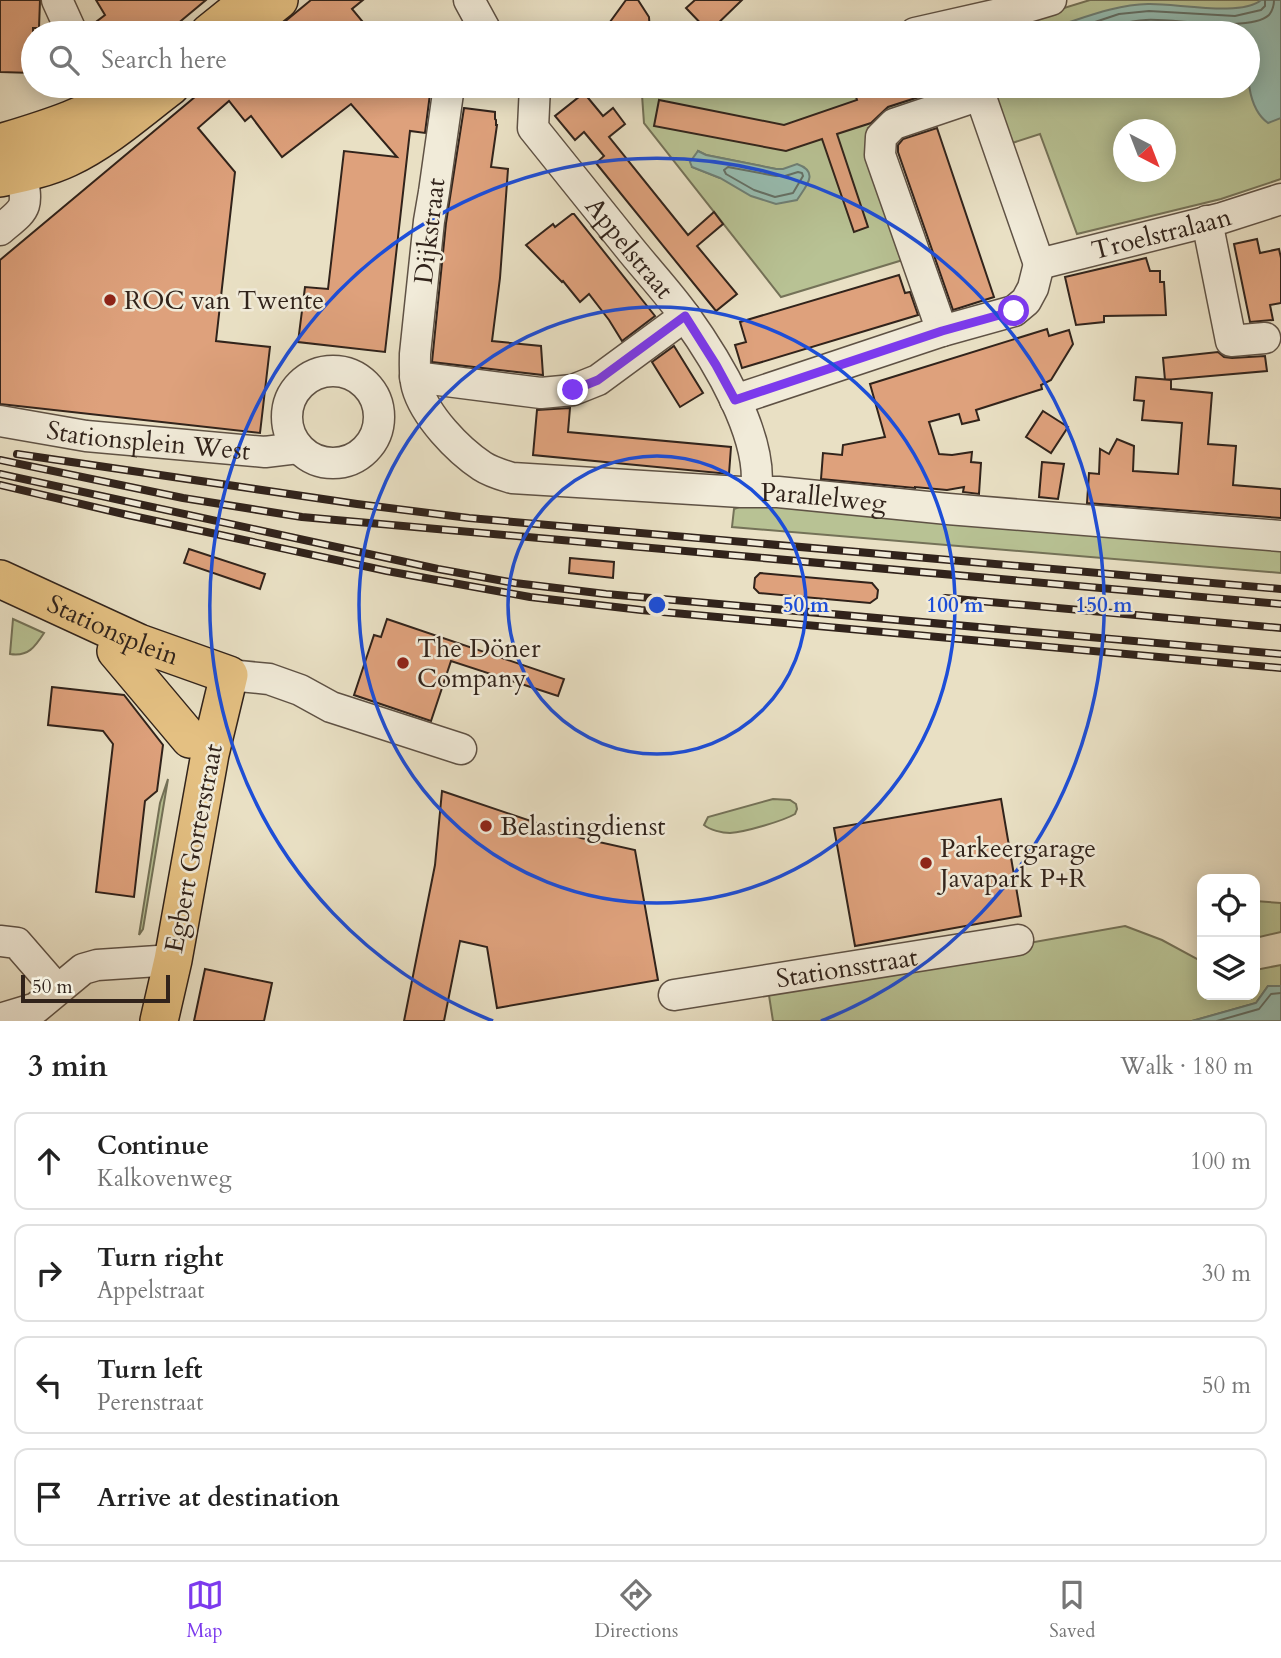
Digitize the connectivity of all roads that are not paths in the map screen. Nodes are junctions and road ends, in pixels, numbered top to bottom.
1 (57, 0) edge
2 (250, 0) edge
3 (279, 0) edge
4 (1051, 0) edge
5 (67, 21) edge
6 (224, 21) edge
7 (253, 21) edge
8 (981, 21) edge
9 (113, 98) edge
10 (156, 98) edge
11 (447, 98) edge
12 (534, 98) edge
13 (958, 98) edge
14 (981, 98) edge
15 (0, 142) edge
16 (11, 176) edge
17 (1281, 199) edge
18 (1207, 221) junction
19 (0, 230) edge
20 (1039, 264) junction
21 (685, 316) junction
22 (942, 331) junction
23 (1265, 338) dead end
24 (415, 377) junction
25 (735, 400) junction
26 (0, 421) edge
27 (298, 448) dead end
28 (756, 491) junction
29 (1281, 536) edge
30 (0, 579) edge
31 (0, 595) edge
32 (116, 651) junction
33 (216, 679) junction
34 (190, 739) junction
35 (461, 749) dead end
36 (1018, 940) dead end
37 (0, 941) edge
38 (162, 960) junction
39 (57, 989) junction
40 (674, 995) dead end
41 (0, 1018) edge
42 (139, 1021) edge
43 (159, 1021) edge

1 - 5 street
2 - 6 main road
3 - 7 main road
4 - 8 street
9 - 15 main road
10 - 16 main road
11 - 24 street, Dijkstraat
12 - 21 street, Appelstraat
13 - 22 street
14 - 20 street
16 - 19 street
17 - 18 street, Troelstralaan
18 - 20 street, Troelstralaan
18 - 23 street
20 - 22 street
21 - 24 street
21 - 25 street, Appelstraat
22 - 25 street
24 - 28 street, Parallelweg
25 - 28 street, Appelstraat
26 - 27 street, Stationsplein West
28 - 29 street, Parallelweg
30 - 33 main road, Stationsplein
31 - 32 main road, Stationsplein
32 - 33 main road, Stationsplein
32 - 34 main road, Egbert Gorterstraat
33 - 34 main road, Egbert Gorterstraat
33 - 35 street
33 - 38 main road, Egbert Gorterstraat
34 - 38 main road, Egbert Gorterstraat
36 - 40 street, Stationsstraat
37 - 39 street
38 - 39 street
38 - 42 main road, Egbert Gorterstraat
38 - 43 main road, Egbert Gorterstraat
39 - 41 street

